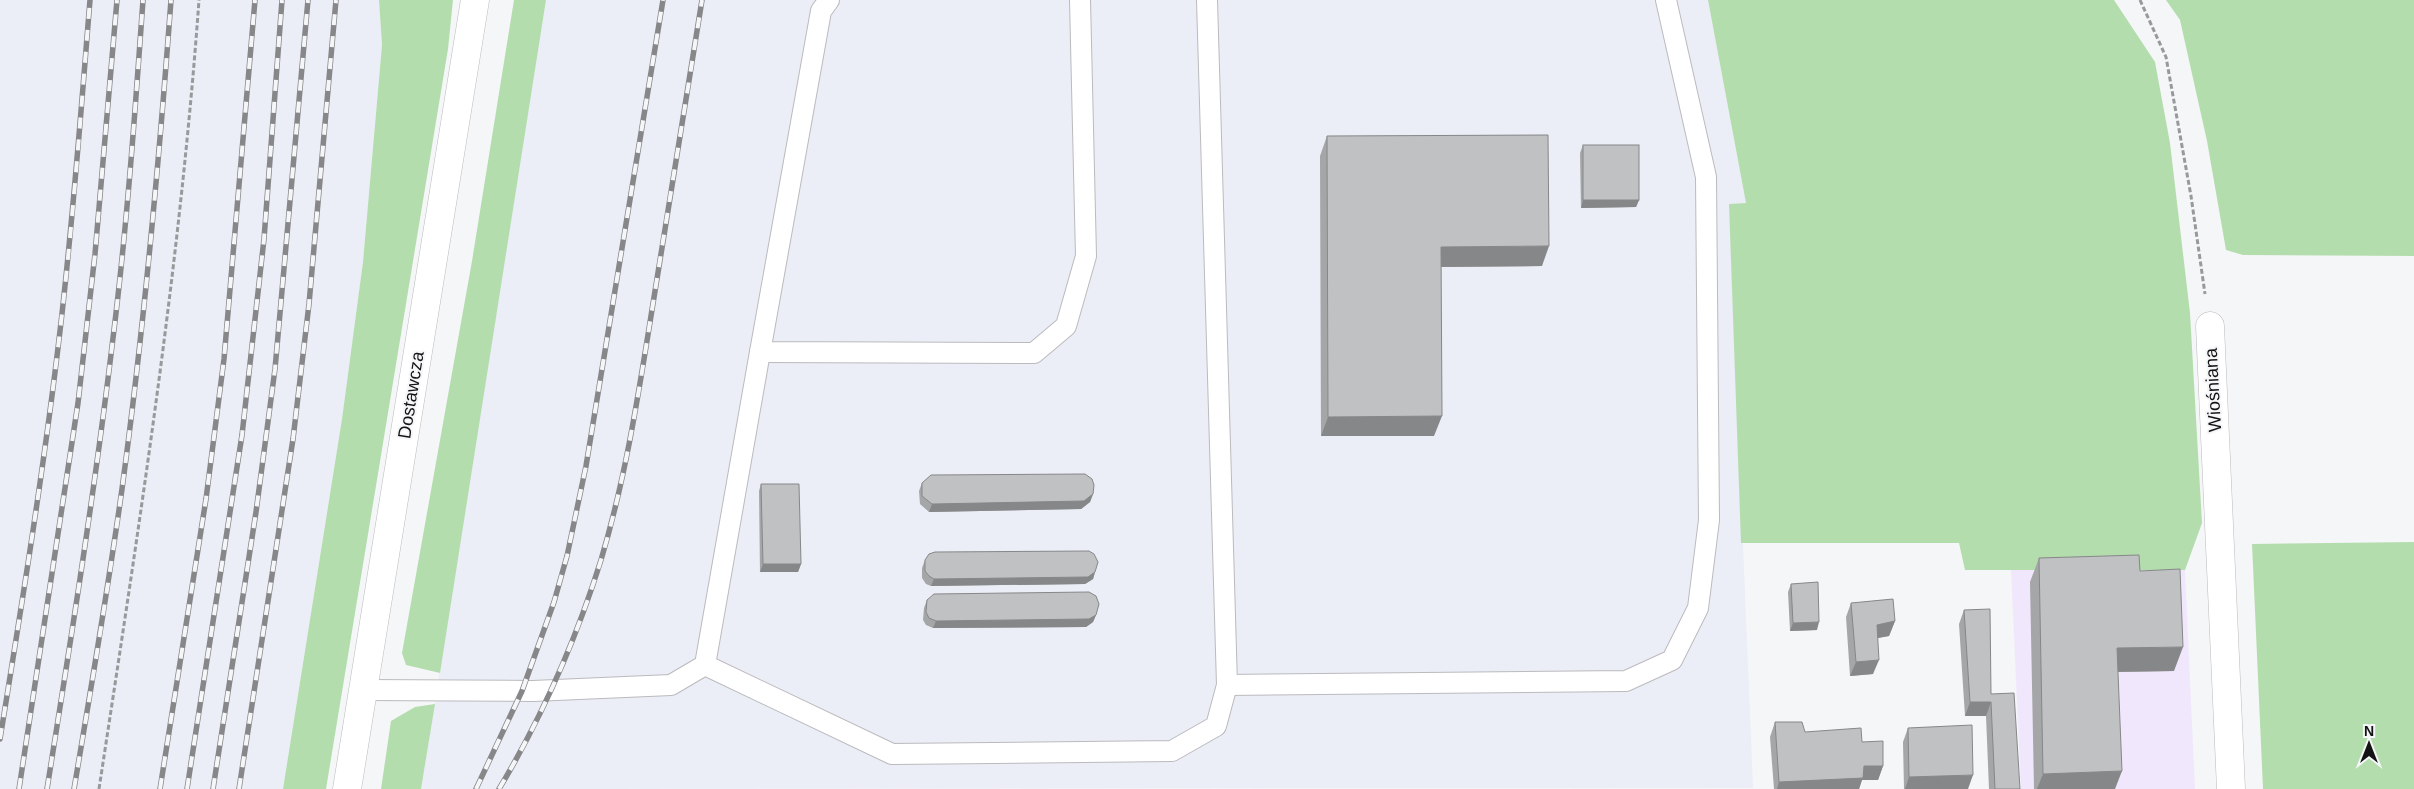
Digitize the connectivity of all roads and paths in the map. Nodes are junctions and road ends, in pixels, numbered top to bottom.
1 (198, 0) edge
2 (474, 0) edge
3 (829, 0) edge
4 (1080, 0) edge
5 (1207, 0) edge
6 (1666, 0) edge
7 (2140, 0) edge
8 (2210, 326) joint
9 (760, 352) junction
10 (705, 665) junction
11 (1227, 685) junction
12 (363, 690) junction
13 (99, 789) edge
14 (347, 789) edge
15 (2230, 789) edge

1 - 13 path
2 - 12 street, Dostawcza
3 - 9 lane
4 - 9 lane
5 - 11 lane
6 - 11 lane
7 - 8 path, Wiośniana
8 - 15 street, Wiośniana
9 - 10 lane
10 - 11 lane
10 - 12 lane
12 - 14 street, Dostawcza

